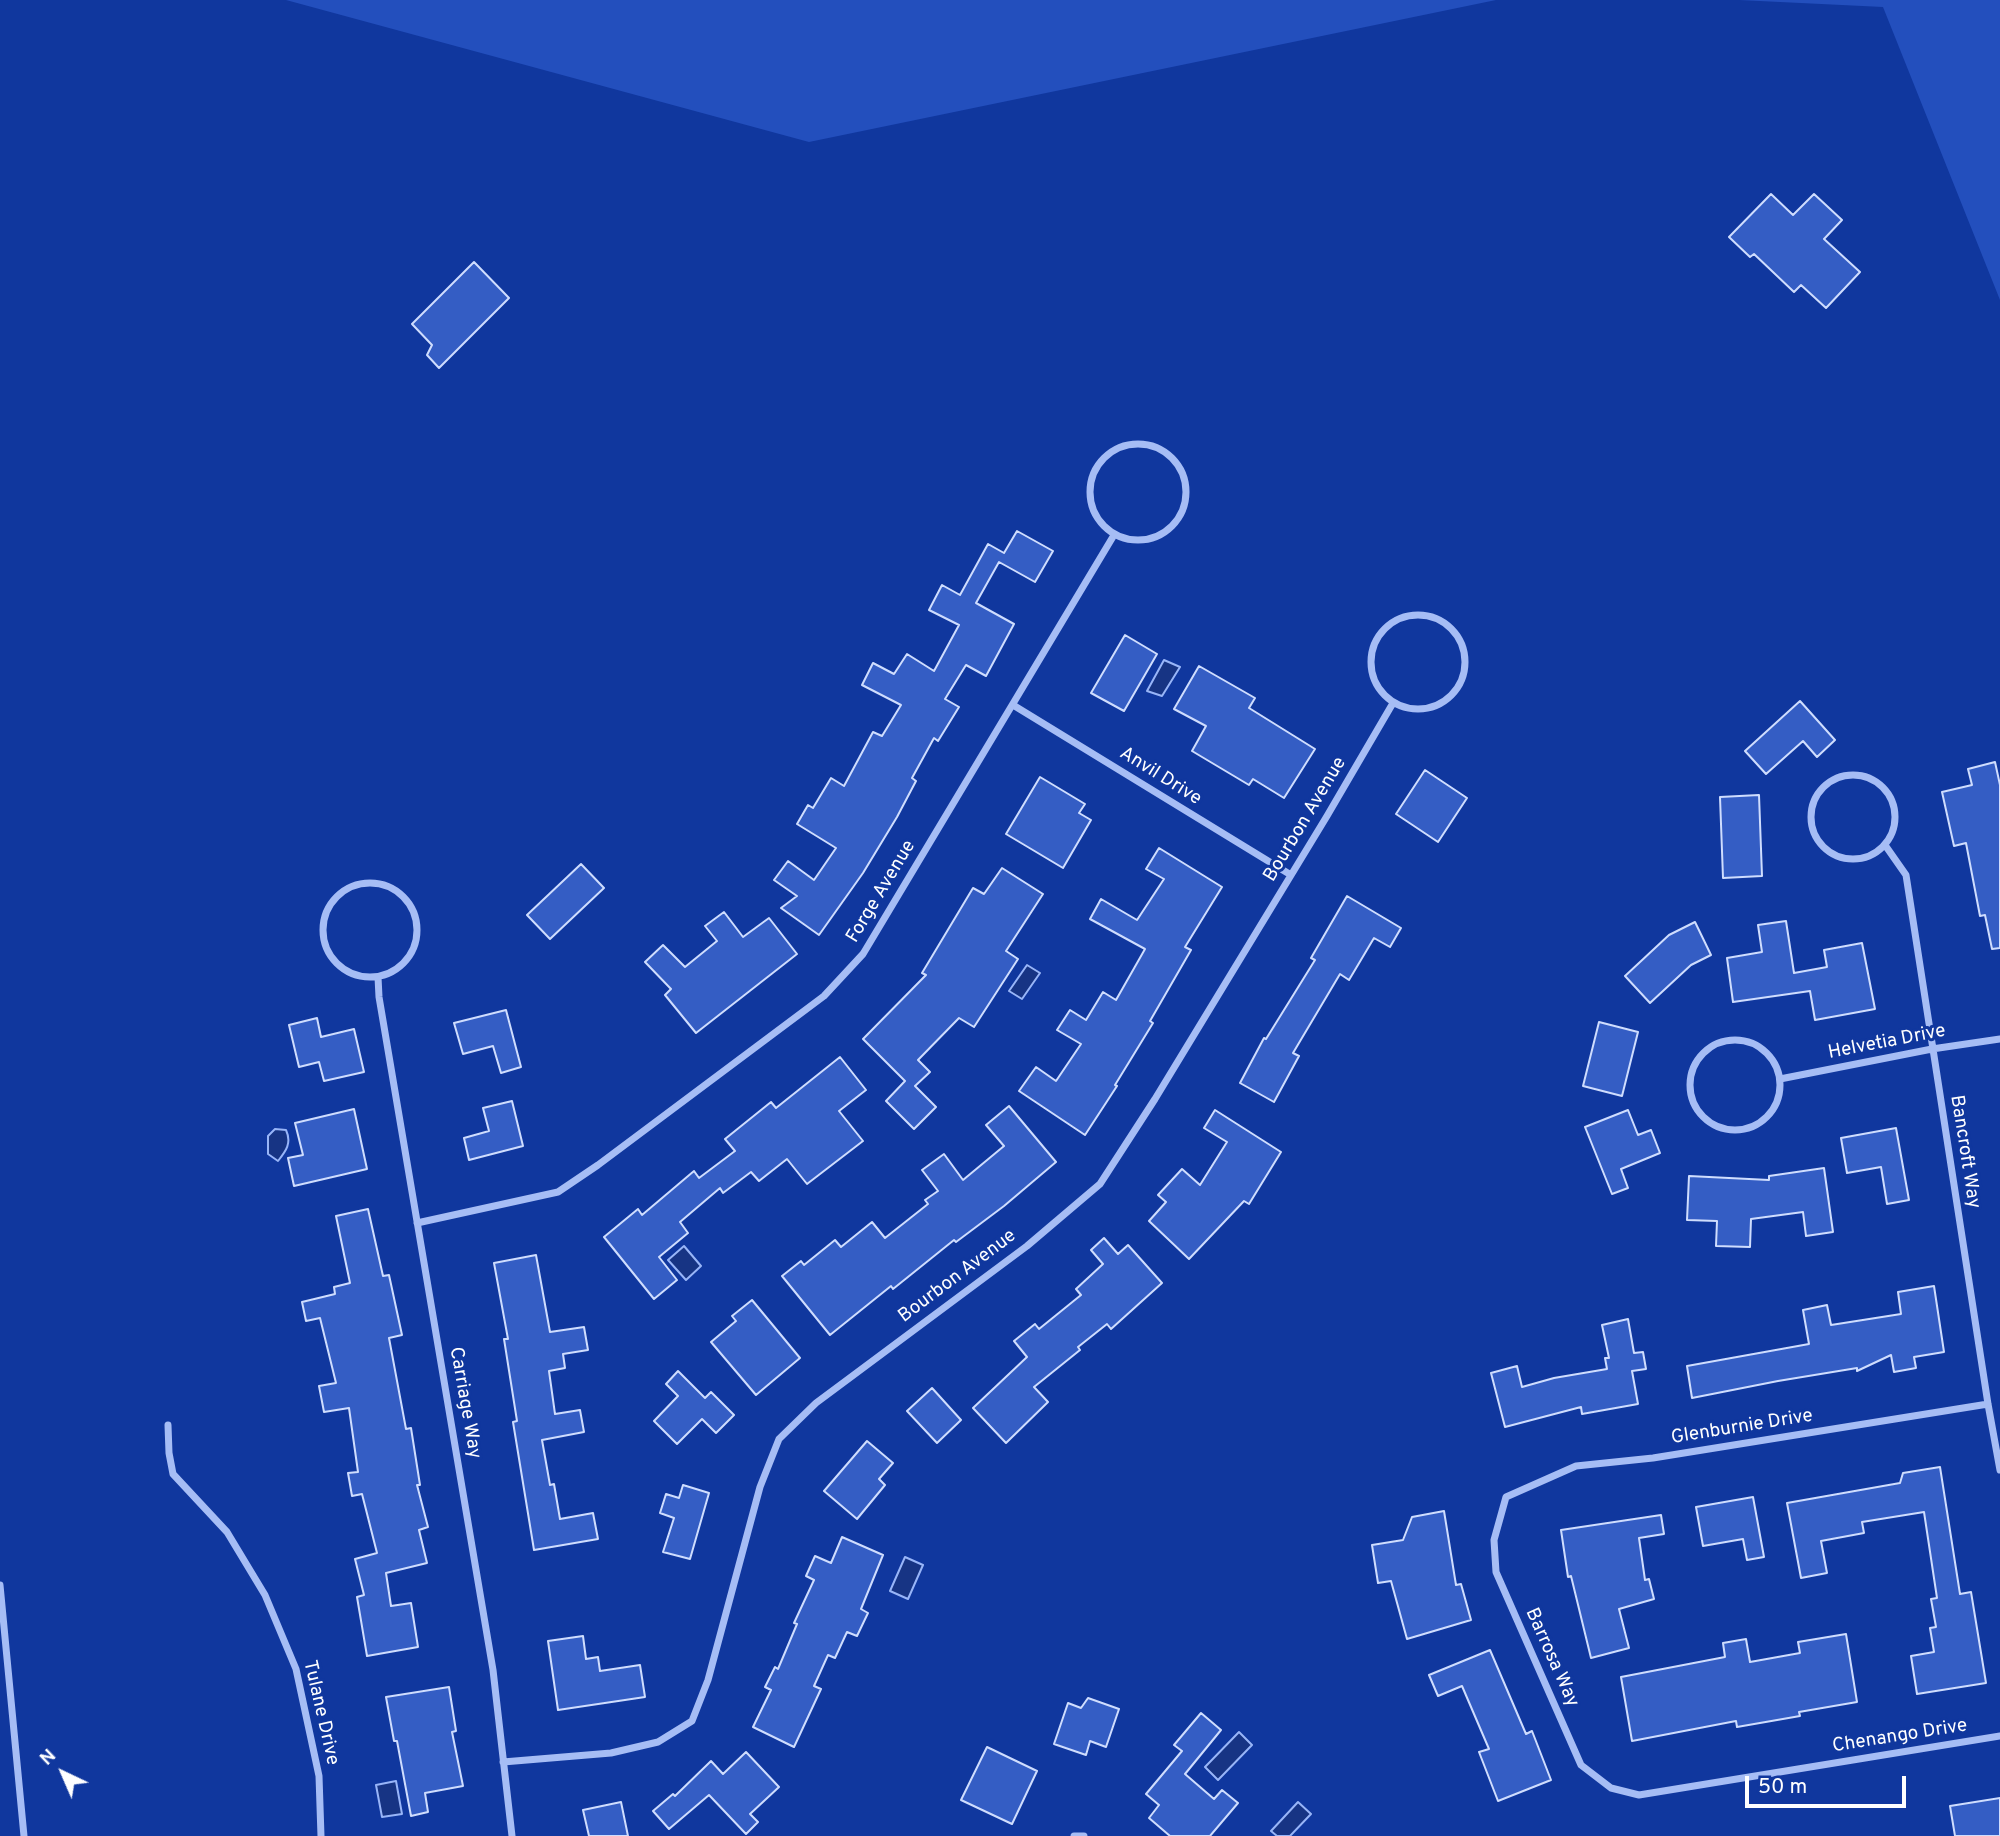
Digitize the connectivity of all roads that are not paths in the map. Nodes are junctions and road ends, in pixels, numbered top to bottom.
1 (1114, 534) junction
2 (1393, 703) junction
3 (1013, 705) junction
4 (1885, 845) junction
5 (1291, 875) junction
6 (378, 976) junction
7 (2000, 1039) edge
8 (1932, 1049) junction
9 (1780, 1079) junction
10 (417, 1223) junction
11 (1987, 1404) junction
12 (168, 1424) dead end
13 (2000, 1470) edge
14 (1506, 1497) joint
15 (0, 1585) edge
16 (2000, 1736) edge
17 (503, 1762) junction
18 (1639, 1795) joint
19 (24, 1836) edge
20 (321, 1836) edge
21 (512, 1836) edge
22 (1074, 1836) edge
23 (1084, 1836) edge

1 - 1 street
1 - 3 street, Forge Avenue
2 - 2 street
2 - 5 street, Bourbon Avenue
3 - 5 street, Anvil Drive
3 - 10 street, Forge Avenue
4 - 4 street
4 - 8 street, Bancroft Way
5 - 17 street, Bourbon Avenue
6 - 6 street
6 - 10 street, Carriage Way
7 - 8 street, Helvetia Drive
8 - 9 street, Helvetia Drive
8 - 11 street, Bancroft Way
9 - 9 street
10 - 17 street, Carriage Way
11 - 13 street, Bancroft Way
11 - 14 street, Glenburnie Drive
12 - 20 street, Tulane Drive
14 - 18 street, Barrosa Way
15 - 19 street
16 - 18 street, Chenango Drive
17 - 21 street, Carriage Way
22 - 23 street

